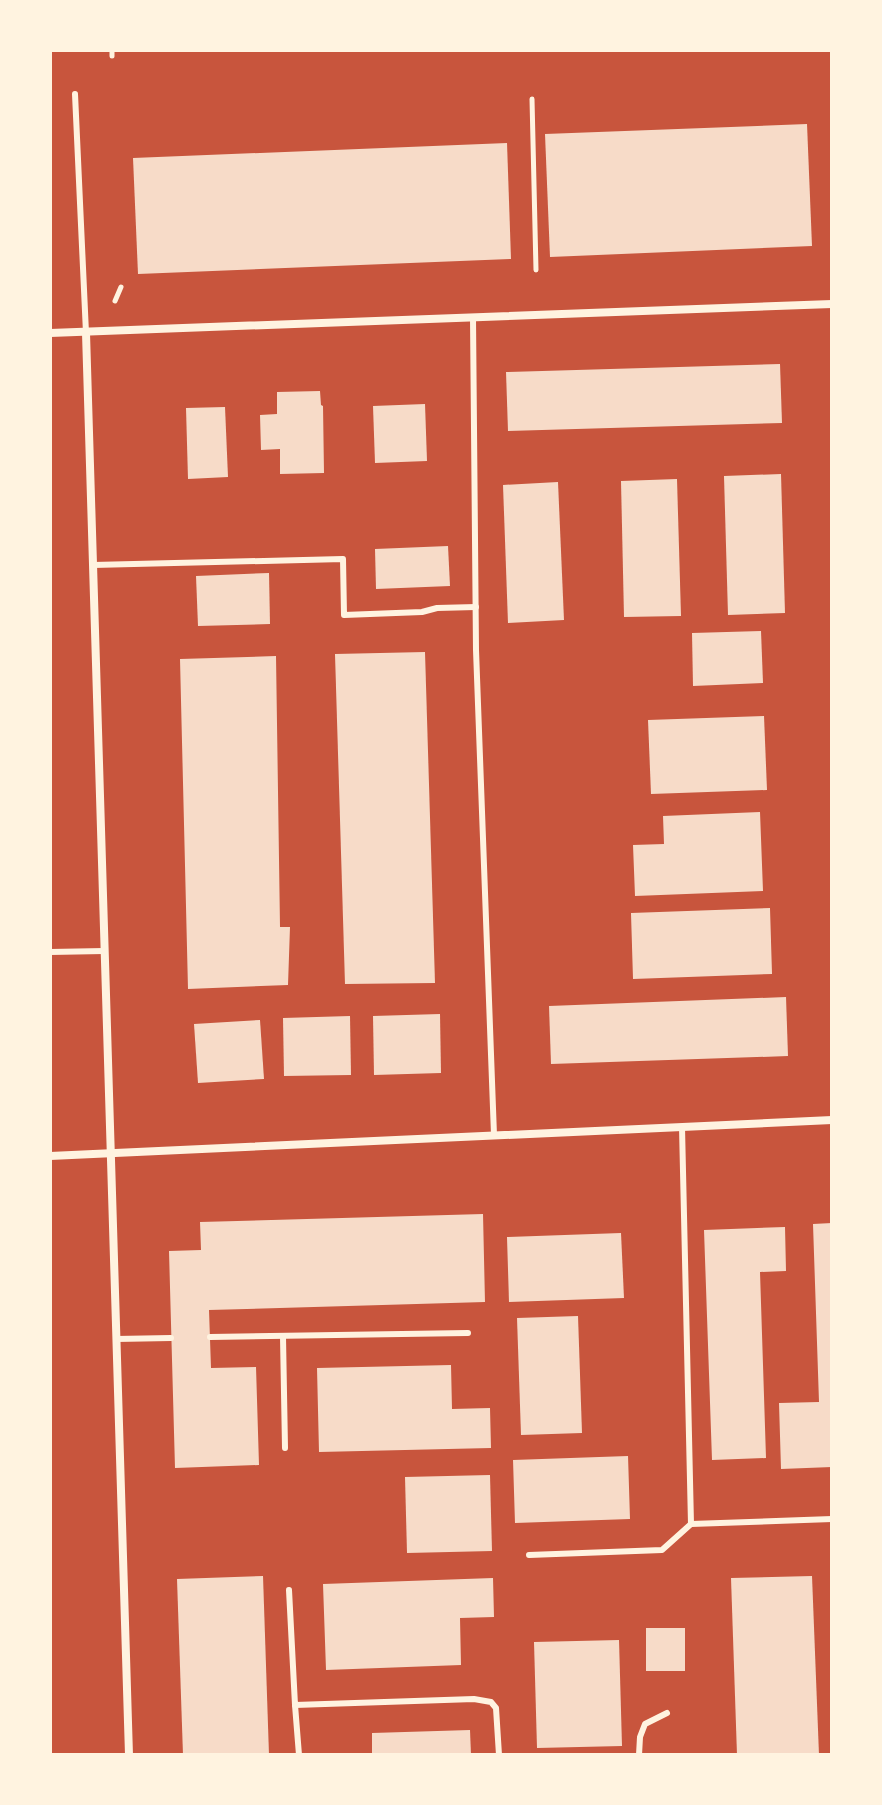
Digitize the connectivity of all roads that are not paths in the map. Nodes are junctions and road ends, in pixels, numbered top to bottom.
1 (75, 94) dead end
2 (832, 304) edge
3 (473, 318) junction
4 (50, 333) edge
5 (86, 333) junction
6 (93, 565) junction
7 (476, 607) junction
8 (104, 951) junction
9 (50, 952) edge
10 (832, 1120) edge
11 (682, 1127) junction
12 (494, 1135) junction
13 (110, 1154) junction
14 (50, 1156) edge
15 (468, 1333) dead end
16 (210, 1337) dead end
17 (283, 1337) junction
18 (171, 1338) dead end
19 (116, 1339) junction
20 (285, 1448) dead end
21 (832, 1519) edge
22 (691, 1524) junction
23 (529, 1555) dead end
24 (289, 1590) dead end
25 (295, 1705) junction
26 (667, 1713) dead end
27 (129, 1755) edge
28 (299, 1755) edge
29 (499, 1755) edge
30 (639, 1755) edge

1 - 5 lane
2 - 3 street
3 - 5 street
3 - 7 lane
4 - 5 street
5 - 6 street
6 - 7 lane
6 - 8 street
7 - 12 lane
8 - 9 lane
8 - 13 street
10 - 11 street
11 - 12 street
11 - 22 lane
12 - 13 street
13 - 14 street
13 - 19 street
15 - 17 lane
16 - 17 lane
17 - 20 lane
18 - 19 lane
19 - 27 street
21 - 22 lane
22 - 23 lane
24 - 25 lane
25 - 28 lane
25 - 29 lane
26 - 30 lane

